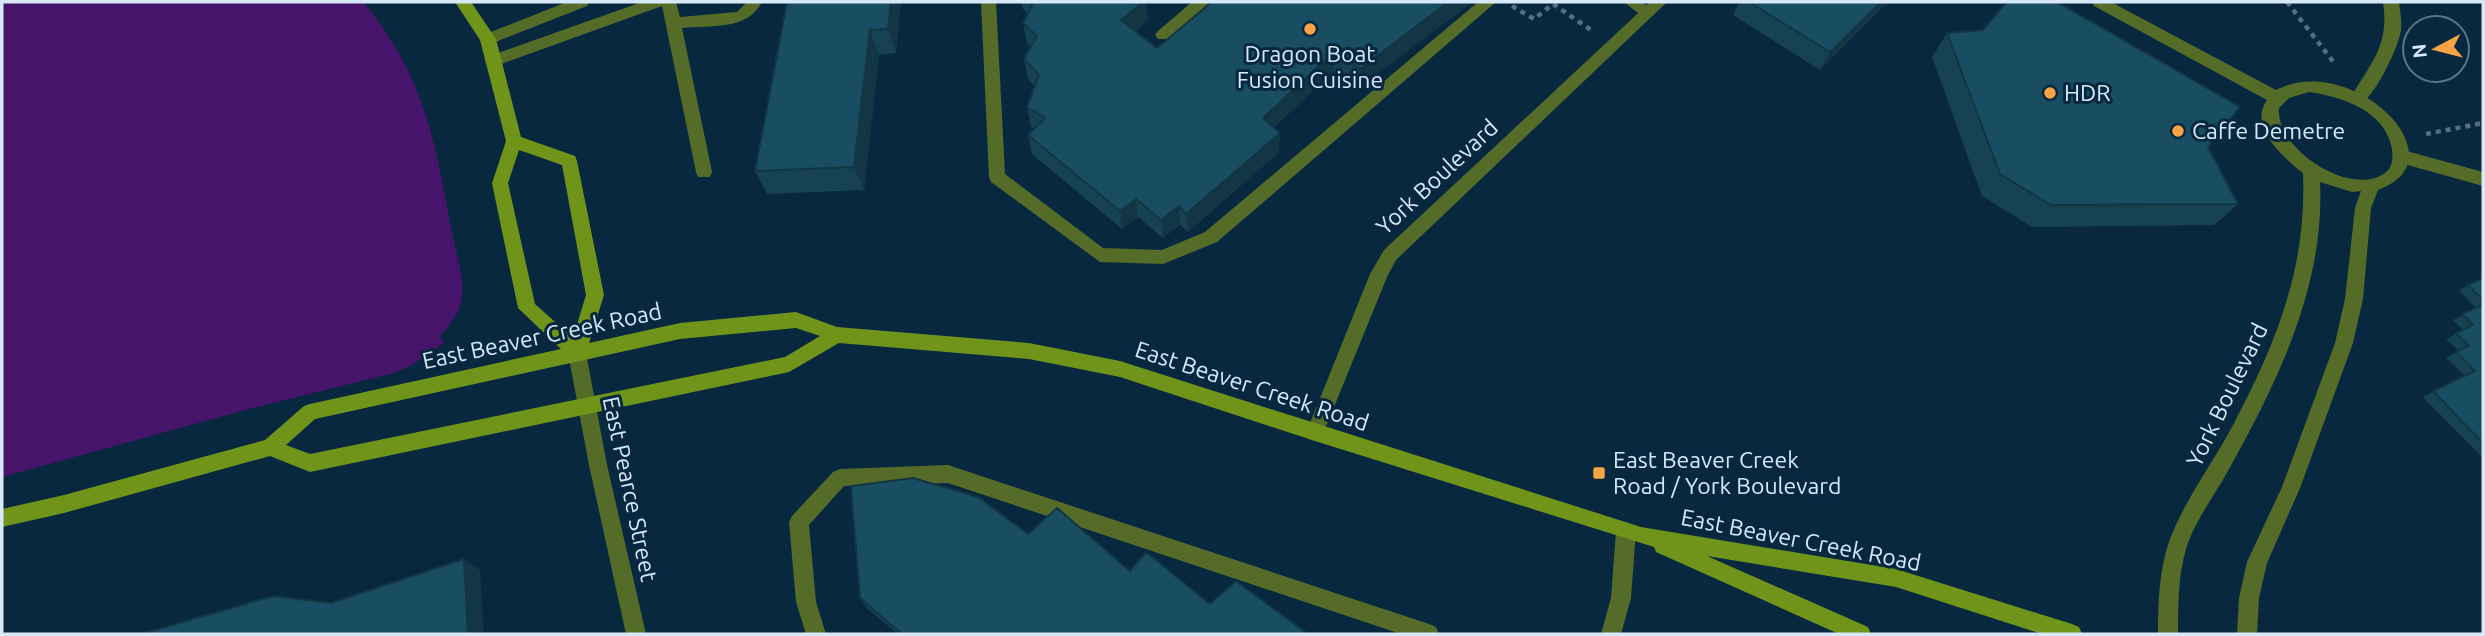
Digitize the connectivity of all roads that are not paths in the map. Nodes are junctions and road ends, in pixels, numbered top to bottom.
1 (462, 2) edge
2 (582, 2) edge
3 (658, 2) edge
4 (669, 2) edge
5 (754, 2) edge
6 (988, 2) edge
7 (1202, 2) edge
8 (1488, 2) edge
9 (1631, 2) edge
10 (2099, 2) edge
11 (2390, 2) edge
12 (1653, 7) edge
13 (672, 23) junction
14 (1163, 35) dead end
15 (488, 38) junction
16 (493, 61) junction
17 (2277, 98) junction
18 (2358, 99) junction
19 (514, 141) junction
20 (2403, 157) junction
21 (2311, 171) junction
22 (704, 172) dead end
23 (2483, 179) edge
24 (2372, 185) junction
25 (837, 335) junction
26 (577, 353) junction
27 (586, 404) junction
28 (1315, 433) junction
29 (270, 447) junction
30 (2, 518) edge
31 (1634, 533) junction
32 (636, 634) edge
33 (817, 634) edge
34 (1429, 634) edge
35 (1611, 634) edge
36 (1861, 634) edge
37 (2072, 634) edge
38 (2168, 634) edge
39 (2248, 634) edge

1 - 15 street
2 - 15 street
3 - 16 street
4 - 13 street
5 - 13 street
6 - 8 street
7 - 14 street
9 - 12 street
10 - 17 street
11 - 18 street
12 - 28 street, York Boulevard
13 - 22 street
15 - 16 street
16 - 19 street
17 - 18 street
17 - 21 street
18 - 20 street
19 - 26 street
19 - 26 street
20 - 23 street
20 - 24 street
21 - 24 street
21 - 38 street, York Boulevard
24 - 39 street
25 - 26 street, East Beaver Creek Road
25 - 27 street
25 - 28 street, East Beaver Creek Road
26 - 27 street, East Pearce Street
26 - 29 street, East Beaver Creek Road
27 - 29 street
27 - 32 street, East Pearce Street
28 - 31 street, East Beaver Creek Road
29 - 30 street, East Beaver Creek Road
31 - 35 street
31 - 36 street, East Beaver Creek Road
31 - 37 street, East Beaver Creek Road
33 - 34 street

